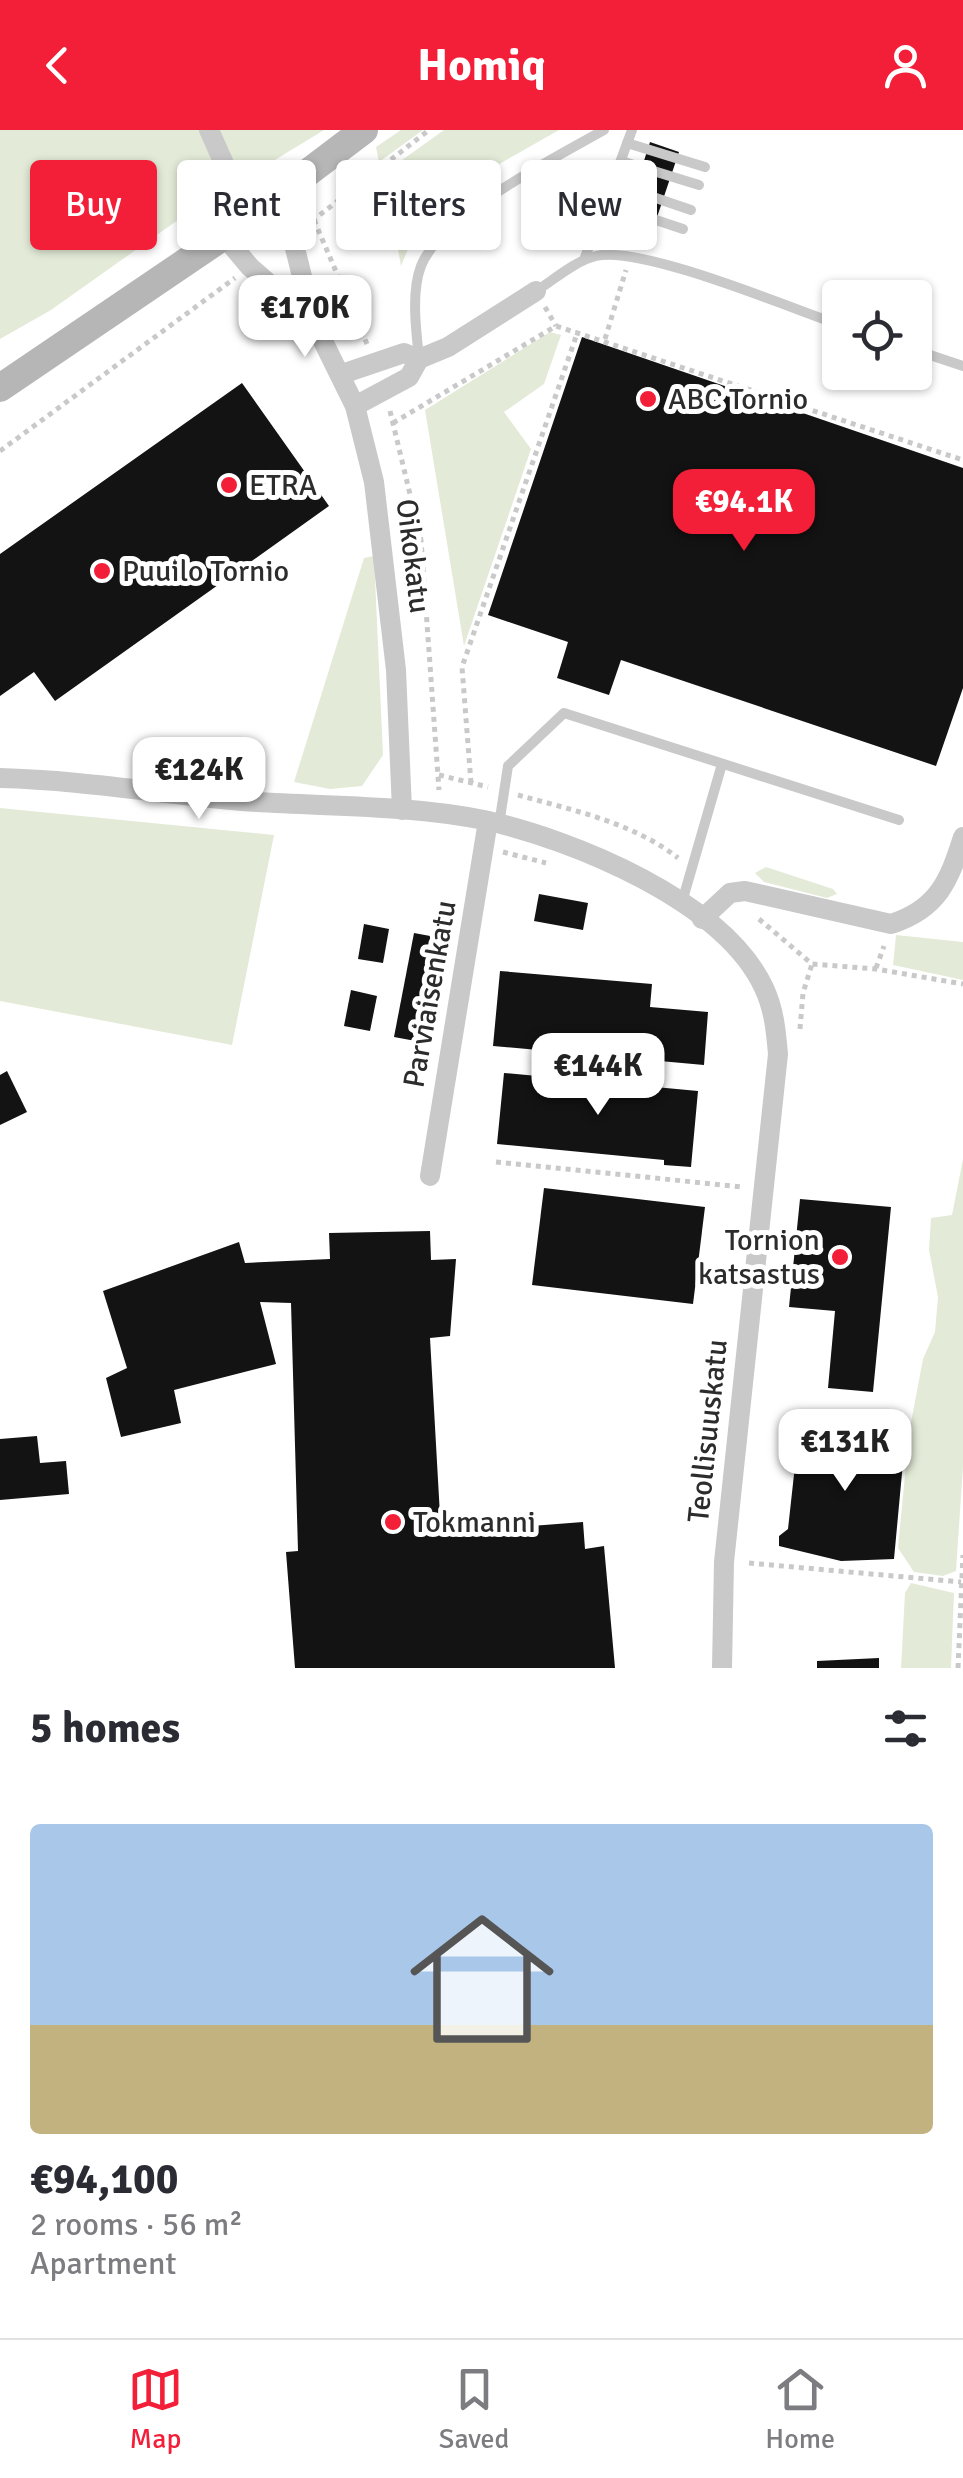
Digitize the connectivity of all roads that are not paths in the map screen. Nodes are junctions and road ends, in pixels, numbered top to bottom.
1 (209, 130) edge
2 (364, 130) edge
3 (604, 130) edge
4 (632, 130) edge
5 (627, 142) junction
6 (227, 160) edge
7 (621, 160) edge
8 (316, 166) edge
9 (705, 168) dead end
10 (657, 172) edge
11 (699, 185) dead end
12 (657, 198) edge
13 (691, 210) dead end
14 (657, 221) edge
15 (683, 230) dead end
16 (203, 250) edge
17 (236, 250) edge
18 (295, 250) edge
19 (588, 250) edge
20 (584, 260) junction
21 (536, 291) joint
22 (822, 319) edge
23 (313, 321) junction
24 (932, 356) edge
25 (419, 359) junction
26 (963, 366) edge
27 (342, 374) junction
28 (0, 388) edge
29 (355, 406) junction
30 (722, 764) junction
31 (0, 778) edge
32 (402, 810) junction
33 (899, 820) dead end
34 (494, 823) junction
35 (963, 837) edge
36 (681, 904) junction
37 (702, 919) junction
38 (430, 1176) dead end
39 (722, 1668) edge

1 - 6 street, Oikokatu
2 - 8 main road
3 - 25 lane
4 - 5 lane
5 - 7 lane
5 - 9 lane
10 - 11 lane
12 - 13 lane
14 - 15 lane
16 - 28 main road
17 - 23 street, Oikokatu
18 - 23 street, Oikokatu
19 - 20 lane
20 - 21 lane
20 - 22 lane
21 - 25 street
23 - 27 street, Oikokatu
24 - 26 lane
25 - 27 street
25 - 29 street
27 - 29 street, Oikokatu
29 - 32 street, Oikokatu
30 - 33 lane
30 - 34 lane
30 - 36 lane
31 - 32 street
32 - 34 street
34 - 36 street
34 - 38 street, Parviaisenkatu
35 - 37 street
36 - 37 street
37 - 39 street, Teollisuuskatu

